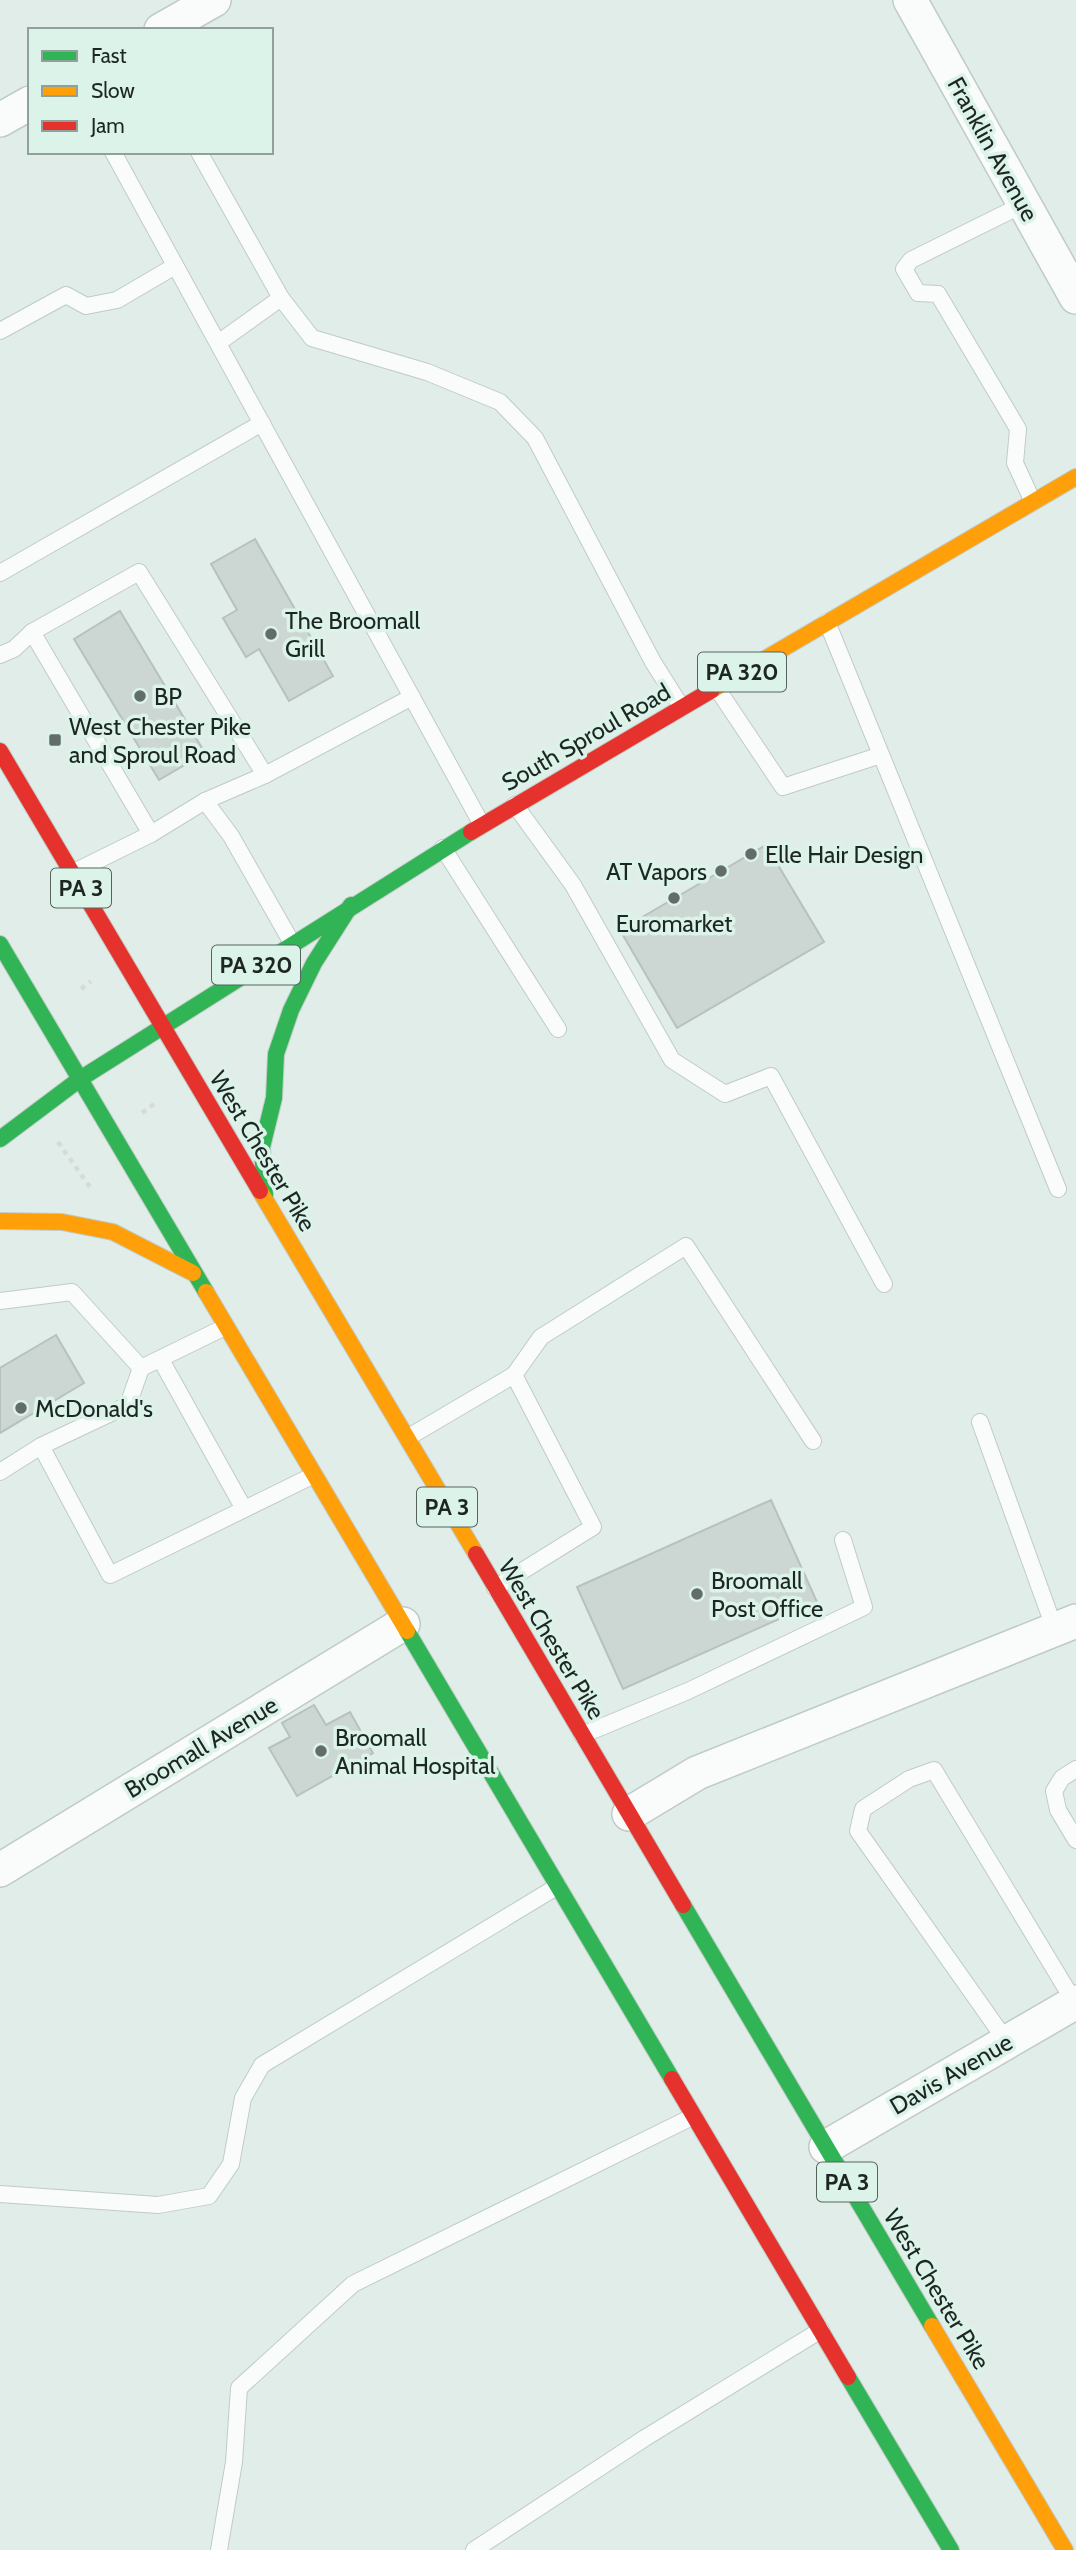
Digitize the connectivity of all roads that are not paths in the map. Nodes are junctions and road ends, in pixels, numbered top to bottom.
1 (214, 0) edge
2 (910, 0) edge
3 (165, 28) edge
4 (28, 104) edge
5 (0, 120) edge
6 (114, 154) edge
7 (200, 154) edge
8 (1024, 204) junction
9 (175, 266) junction
10 (1076, 297) edge
11 (281, 298) junction
12 (0, 331) edge
13 (218, 343) junction
14 (262, 423) junction
15 (1076, 477) edge
16 (1033, 502) junction
17 (0, 573) edge
18 (827, 622) junction
19 (32, 632) junction
20 (0, 655) edge
21 (716, 687) junction
22 (412, 697) junction
23 (682, 708) junction
24 (0, 751) edge
25 (881, 755) junction
26 (265, 775) junction
27 (205, 801) junction
28 (515, 805) junction
29 (482, 825) junction
30 (151, 834) junction
31 (443, 848) junction
32 (72, 873) junction
33 (351, 905) junction
34 (292, 943) junction
35 (0, 944) edge
36 (162, 1026) junction
37 (558, 1029) dead end
38 (80, 1079) junction
39 (0, 1139) edge
40 (1058, 1189) dead end
41 (266, 1200) junction
42 (0, 1221) edge
43 (195, 1274) junction
44 (884, 1284) dead end
45 (0, 1301) edge
46 (225, 1326) junction
47 (161, 1360) junction
48 (141, 1368) junction
49 (514, 1375) junction
50 (980, 1422) dead end
51 (407, 1438) junction
52 (813, 1441) dead end
53 (41, 1446) junction
54 (0, 1460) edge
55 (20, 1460) junction
56 (0, 1472) edge
57 (314, 1475) junction
58 (244, 1509) junction
59 (843, 1540) dead end
60 (495, 1588) junction
61 (402, 1624) junction
62 (1065, 1625) edge
63 (582, 1735) junction
64 (1076, 1769) edge
65 (629, 1814) junction
66 (1076, 1840) edge
67 (0, 1870) edge
68 (558, 1886) junction
69 (1076, 2003) edge
70 (1007, 2042) junction
71 (694, 2116) junction
72 (826, 2147) junction
73 (0, 2194) edge
74 (821, 2330) junction
75 (219, 2550) edge
76 (474, 2550) edge
77 (951, 2550) edge
78 (1065, 2550) edge

1 - 3 street
2 - 8 street, Franklin Avenue
4 - 5 street
6 - 9 lane
7 - 11 lane
8 - 10 street, Franklin Avenue
8 - 16 lane
9 - 12 lane
9 - 13 lane
11 - 13 lane
11 - 23 lane
13 - 14 lane
14 - 17 lane
14 - 22 lane
15 - 16 main road, South Sproul Road / PA 320
16 - 18 main road, South Sproul Road / PA 320
18 - 21 main road, South Sproul Road / PA 320
18 - 25 lane
19 - 20 lane
19 - 26 lane
19 - 30 lane
21 - 23 main road, South Sproul Road / PA 320
21 - 25 lane
22 - 26 lane
22 - 29 lane
23 - 28 main road, South Sproul Road / PA 320
24 - 32 main road, West Chester Pike / PA 3
25 - 40 lane
26 - 27 lane
27 - 30 lane
27 - 34 lane
28 - 29 main road, South Sproul Road / PA 320
28 - 44 lane
29 - 31 main road, South Sproul Road / PA 320
30 - 32 lane
31 - 33 main road, South Sproul Road / PA 320
31 - 37 lane
32 - 36 main road, West Chester Pike / PA 3
33 - 34 main road, South Sproul Road / PA 320
33 - 41 main road
34 - 36 main road, South Sproul Road / PA 320
35 - 38 main road
36 - 38 main road, PA 320
36 - 41 main road, West Chester Pike / PA 3
38 - 39 main road, PA 320
38 - 43 main road
41 - 51 main road, West Chester Pike / PA 3
42 - 43 main road
43 - 46 main road
45 - 48 lane
46 - 47 lane
46 - 57 main road
47 - 48 lane
47 - 58 lane
48 - 53 lane
49 - 51 lane
49 - 52 lane
49 - 60 lane
50 - 62 lane
51 - 60 main road, West Chester Pike / PA 3
53 - 55 lane
53 - 58 lane
54 - 55 lane
55 - 56 lane
57 - 58 lane
57 - 61 main road
59 - 63 lane
60 - 63 main road, West Chester Pike / PA 3
61 - 67 street, Broomall Avenue
61 - 68 main road
62 - 65 street
63 - 65 main road, West Chester Pike / PA 3
64 - 66 lane
65 - 72 main road, West Chester Pike / PA 3
68 - 71 main road
68 - 73 lane
69 - 70 street, Davis Avenue
69 - 70 lane
70 - 72 street, Davis Avenue
71 - 74 main road
71 - 75 lane
72 - 78 main road, West Chester Pike / PA 3
74 - 76 lane
74 - 77 main road

